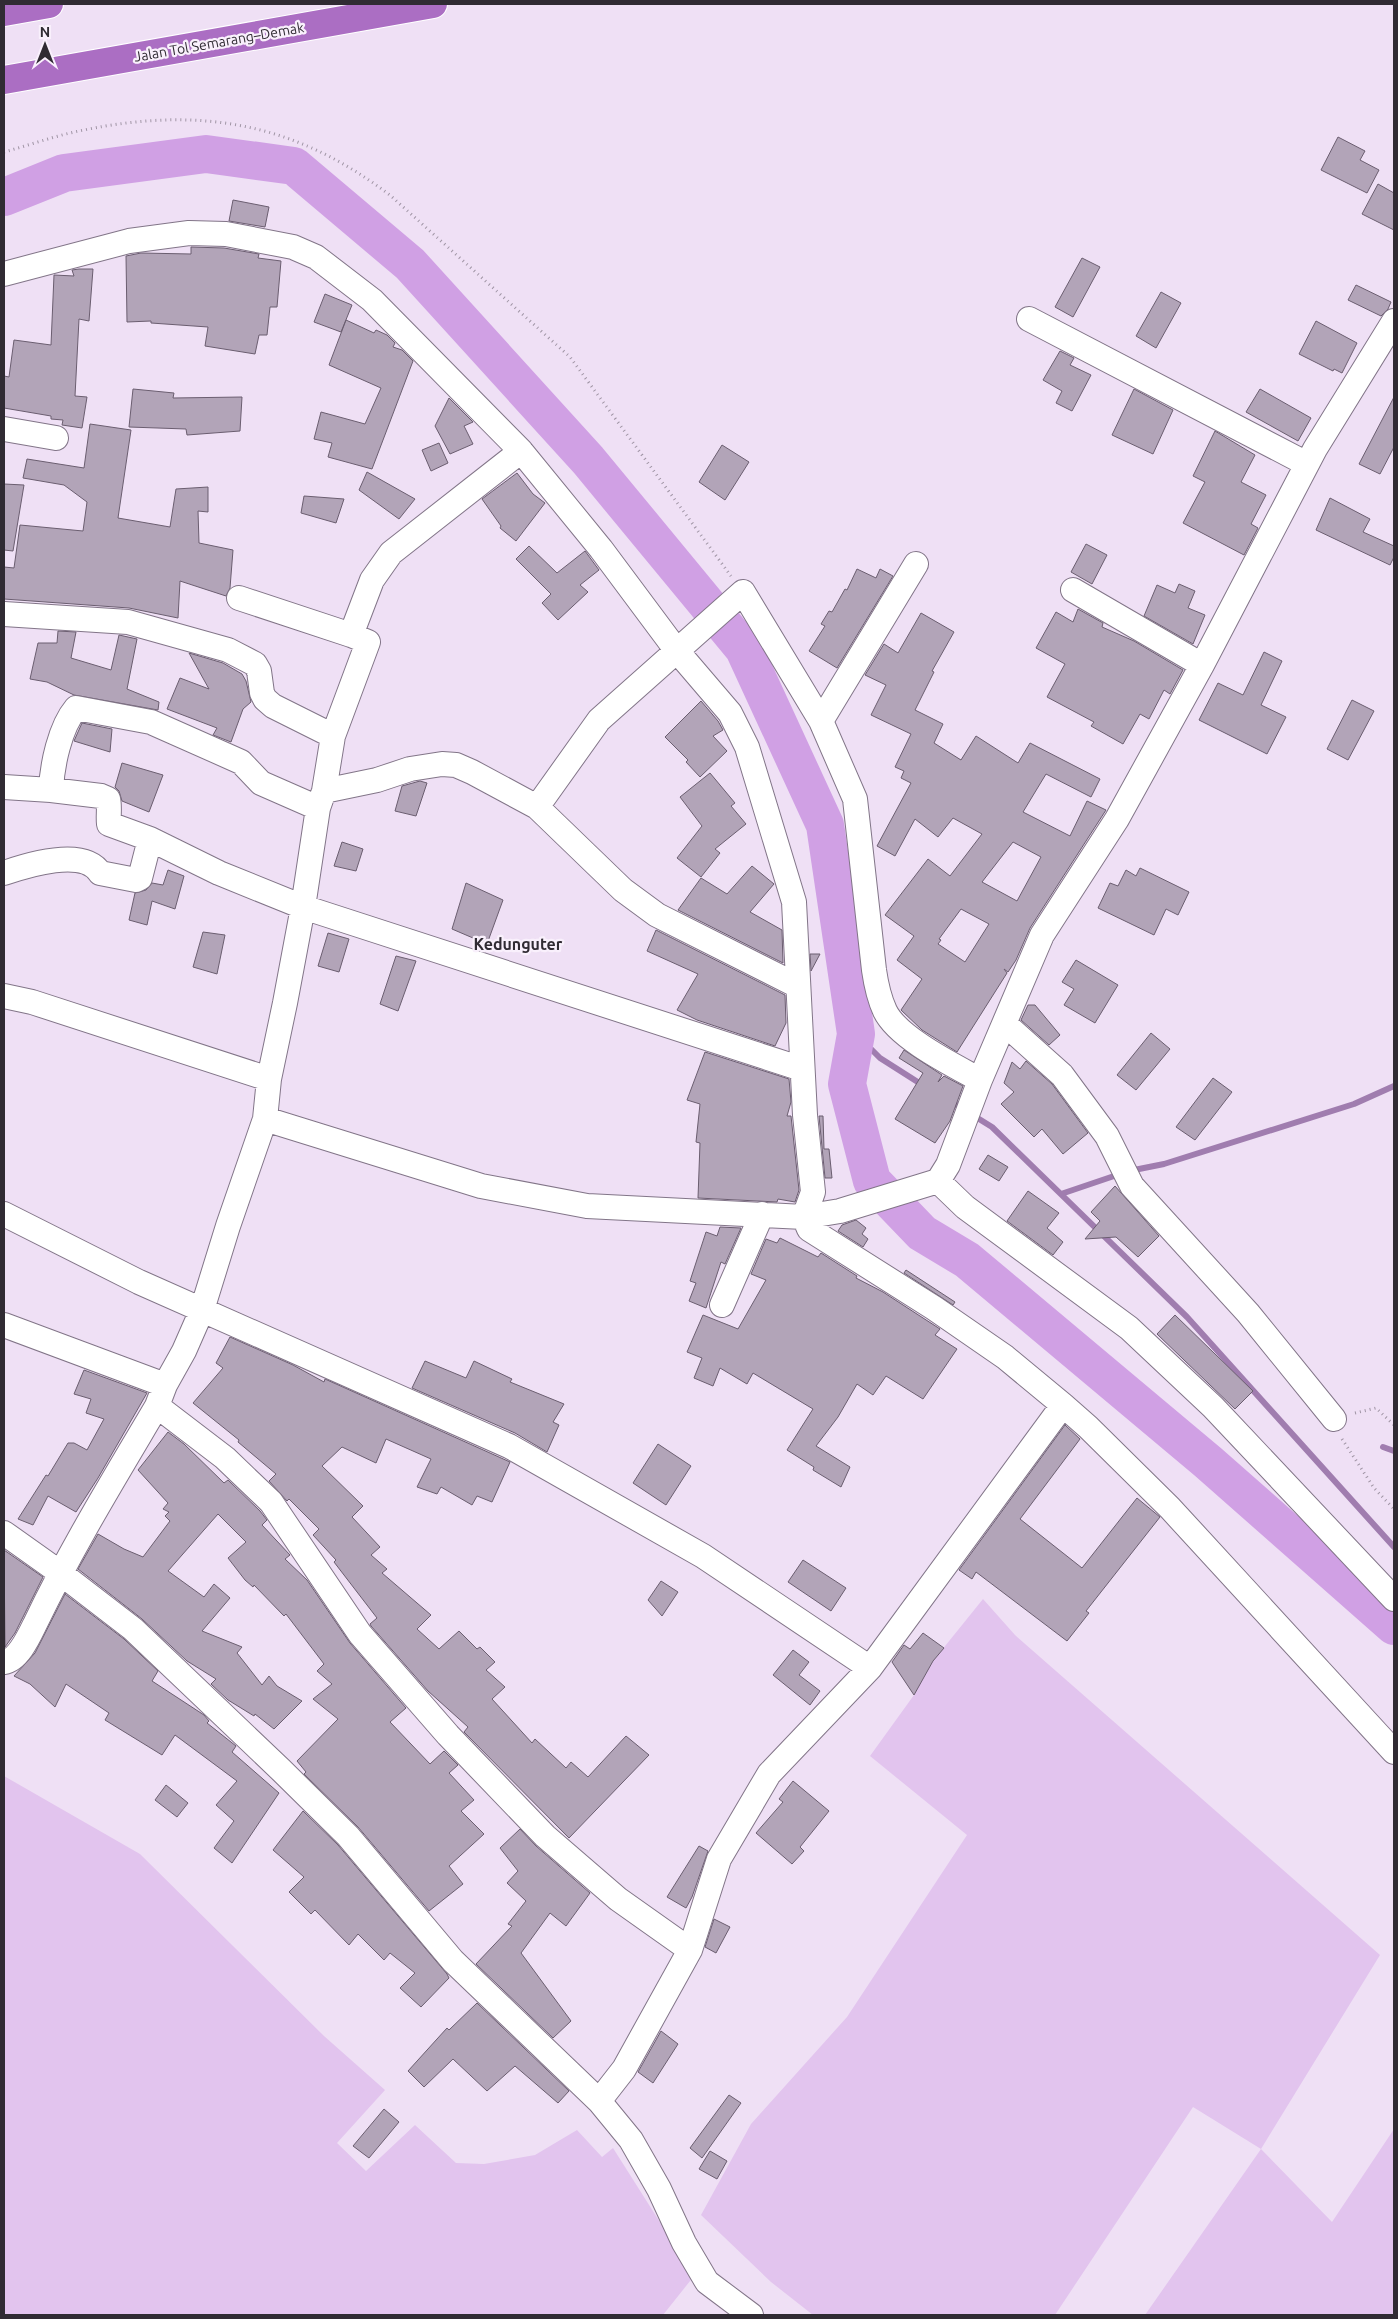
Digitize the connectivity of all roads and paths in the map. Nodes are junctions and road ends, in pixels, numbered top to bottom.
1 (49, 4) edge
2 (433, 4) edge
3 (4, 12) edge
4 (4, 80) edge
5 (4, 152) edge
6 (4, 274) edge
7 (1029, 319) dead end
8 (1394, 321) edge
9 (4, 429) edge
10 (56, 438) dead end
11 (521, 451) junction
12 (1307, 464) junction
13 (916, 564) dead end
14 (1073, 590) dead end
15 (740, 595) junction
16 (239, 598) dead end
17 (4, 614) edge
18 (351, 635) junction
19 (681, 647) junction
20 (1202, 665) junction
21 (821, 722) junction
22 (333, 736) junction
23 (4, 787) edge
24 (51, 790) junction
25 (321, 799) junction
26 (538, 807) junction
27 (150, 840) junction
28 (4, 873) edge
29 (303, 908) junction
30 (796, 985) junction
31 (4, 996) edge
32 (1004, 1024) junction
33 (802, 1069) junction
34 (269, 1079) junction
35 (977, 1089) junction
36 (265, 1119) junction
37 (935, 1177) junction
38 (4, 1214) edge
39 (762, 1214) junction
40 (804, 1217) junction
41 (722, 1305) dead end
42 (202, 1310) junction
43 (4, 1325) edge
44 (161, 1396) junction
45 (1063, 1405) junction
46 (1334, 1419) junction
47 (1394, 1425) edge
48 (1394, 1509) edge
49 (4, 1533) edge
50 (60, 1572) junction
51 (1394, 1599) edge
52 (4, 1662) edge
53 (870, 1668) junction
54 (1394, 1752) edge
55 (690, 1950) junction
56 (599, 2101) junction
57 (751, 2315) edge

1 - 3 highway
2 - 4 highway, Jalan Tol Semarang–Demak
5 - 15 path
6 - 11 street
7 - 12 street
8 - 12 street
9 - 10 street
11 - 18 street
11 - 19 street
12 - 20 street
13 - 21 street
14 - 20 street
15 - 19 street
15 - 21 street
16 - 18 street
17 - 22 street
18 - 22 street
19 - 26 street
19 - 30 street
20 - 32 street
21 - 35 street
22 - 25 street
23 - 24 street
24 - 25 street
24 - 27 street
25 - 26 street
25 - 29 street
26 - 30 street
27 - 28 street
27 - 29 street
29 - 33 street
29 - 34 street
30 - 33 street
31 - 34 street
32 - 35 street
32 - 46 street
33 - 40 street
34 - 36 street
35 - 37 street
36 - 39 street
36 - 42 street
37 - 40 street
37 - 51 street
38 - 42 street
39 - 40 street
39 - 41 street
40 - 45 street
42 - 44 street
42 - 53 street
43 - 44 street
44 - 50 street
44 - 55 street
45 - 53 street
45 - 54 street
46 - 47 path
46 - 48 path
49 - 50 street
50 - 52 street
50 - 56 street
53 - 55 street
55 - 56 street
56 - 57 street

